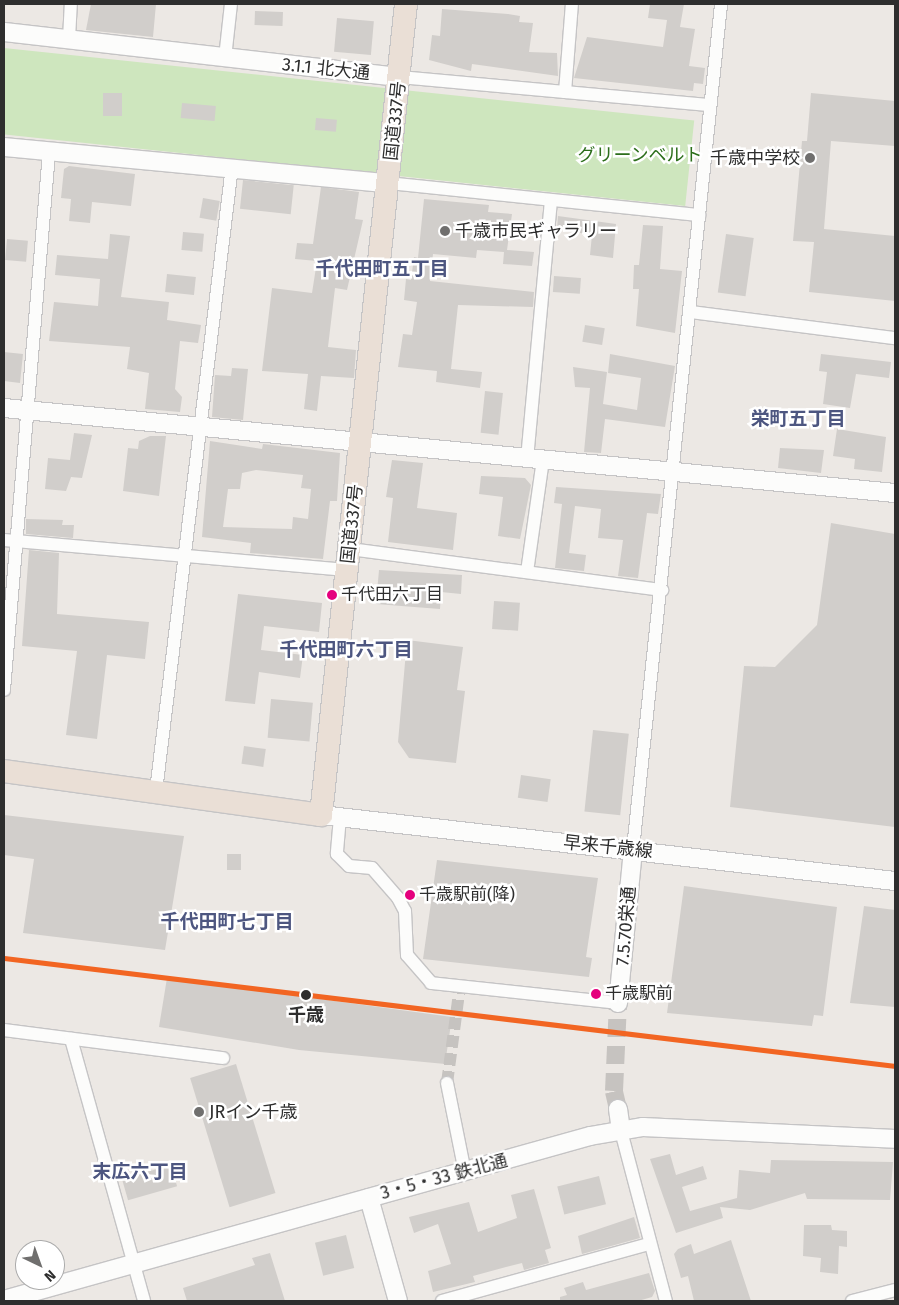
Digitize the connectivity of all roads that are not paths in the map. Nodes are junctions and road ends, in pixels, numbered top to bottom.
1 (71, 4) edge
2 (231, 4) edge
3 (406, 4) edge
4 (572, 4) edge
5 (721, 4) edge
6 (4, 32) edge
7 (69, 39) junction
8 (225, 58) junction
9 (400, 77) junction
10 (565, 92) junction
11 (708, 105) junction
12 (4, 147) edge
13 (49, 153) junction
14 (232, 167) junction
15 (388, 183) junction
16 (551, 200) junction
17 (699, 215) junction
18 (691, 312) junction
19 (895, 338) edge
20 (4, 408) edge
21 (24, 411) junction
22 (200, 429) junction
23 (361, 443) junction
24 (535, 459) junction
25 (674, 473) junction
26 (895, 493) edge
27 (9, 541) edge
28 (185, 554) junction
29 (349, 559) junction
30 (527, 572) junction
31 (662, 590) junction
32 (4, 690) edge
33 (4, 771) edge
34 (156, 791) junction
35 (330, 816) junction
36 (633, 849) junction
37 (895, 882) edge
38 (618, 1003) joint
39 (4, 1030) edge
40 (71, 1039) junction
41 (223, 1058) dead end
42 (447, 1083) tunnel mouth
43 (618, 1109) tunnel mouth
44 (621, 1131) junction
45 (895, 1139) edge
46 (465, 1172) junction
47 (369, 1198) junction
48 (649, 1244) junction
49 (135, 1267) junction
50 (895, 1290) edge
51 (4, 1300) edge
52 (144, 1301) edge
53 (398, 1301) edge
54 (442, 1301) edge
55 (666, 1301) edge
56 (852, 1301) edge

1 - 7 street
2 - 8 street
3 - 9 highway, 国道337号
4 - 10 street
5 - 11 street
6 - 7 street, 3.1.1 北大通
7 - 8 street, 3.1.1 北大通
8 - 9 street, 3.1.1 北大通
9 - 10 street, 3.1.1 北大通
9 - 15 highway, 国道337号
10 - 11 street, 3.1.1 北大通
11 - 17 street
12 - 13 street
13 - 14 street
13 - 21 street
14 - 15 street
14 - 22 street
15 - 16 street
15 - 23 highway, 国道337号
16 - 17 street
16 - 24 street
17 - 18 street
18 - 19 street
18 - 25 street
20 - 21 street
21 - 22 street
21 - 27 street
22 - 23 street
22 - 28 street
23 - 24 street
23 - 29 highway, 国道337号
24 - 25 street
24 - 30 street
25 - 26 street
25 - 31 street
27 - 28 street
27 - 32 street
28 - 29 street
28 - 34 street
29 - 30 street
29 - 35 highway, 国道337号
30 - 31 street
31 - 36 street
33 - 34 highway
34 - 35 highway
35 - 36 street, 早来千歳線
35 - 38 street
36 - 37 street, 早来千歳線
36 - 38 street, 7.5.70栄通
39 - 40 street
40 - 41 street
40 - 49 street
42 - 46 street
43 - 44 street
44 - 45 street, 3・5・33 鉄北通
44 - 46 street, 3・5・33 鉄北通
44 - 48 street
46 - 47 street, 3・5・33 鉄北通
47 - 49 street, 3・5・33 鉄北通
47 - 53 street
48 - 54 street
48 - 55 street
49 - 51 street, 3・5・33 鉄北通
49 - 52 street
50 - 56 street

